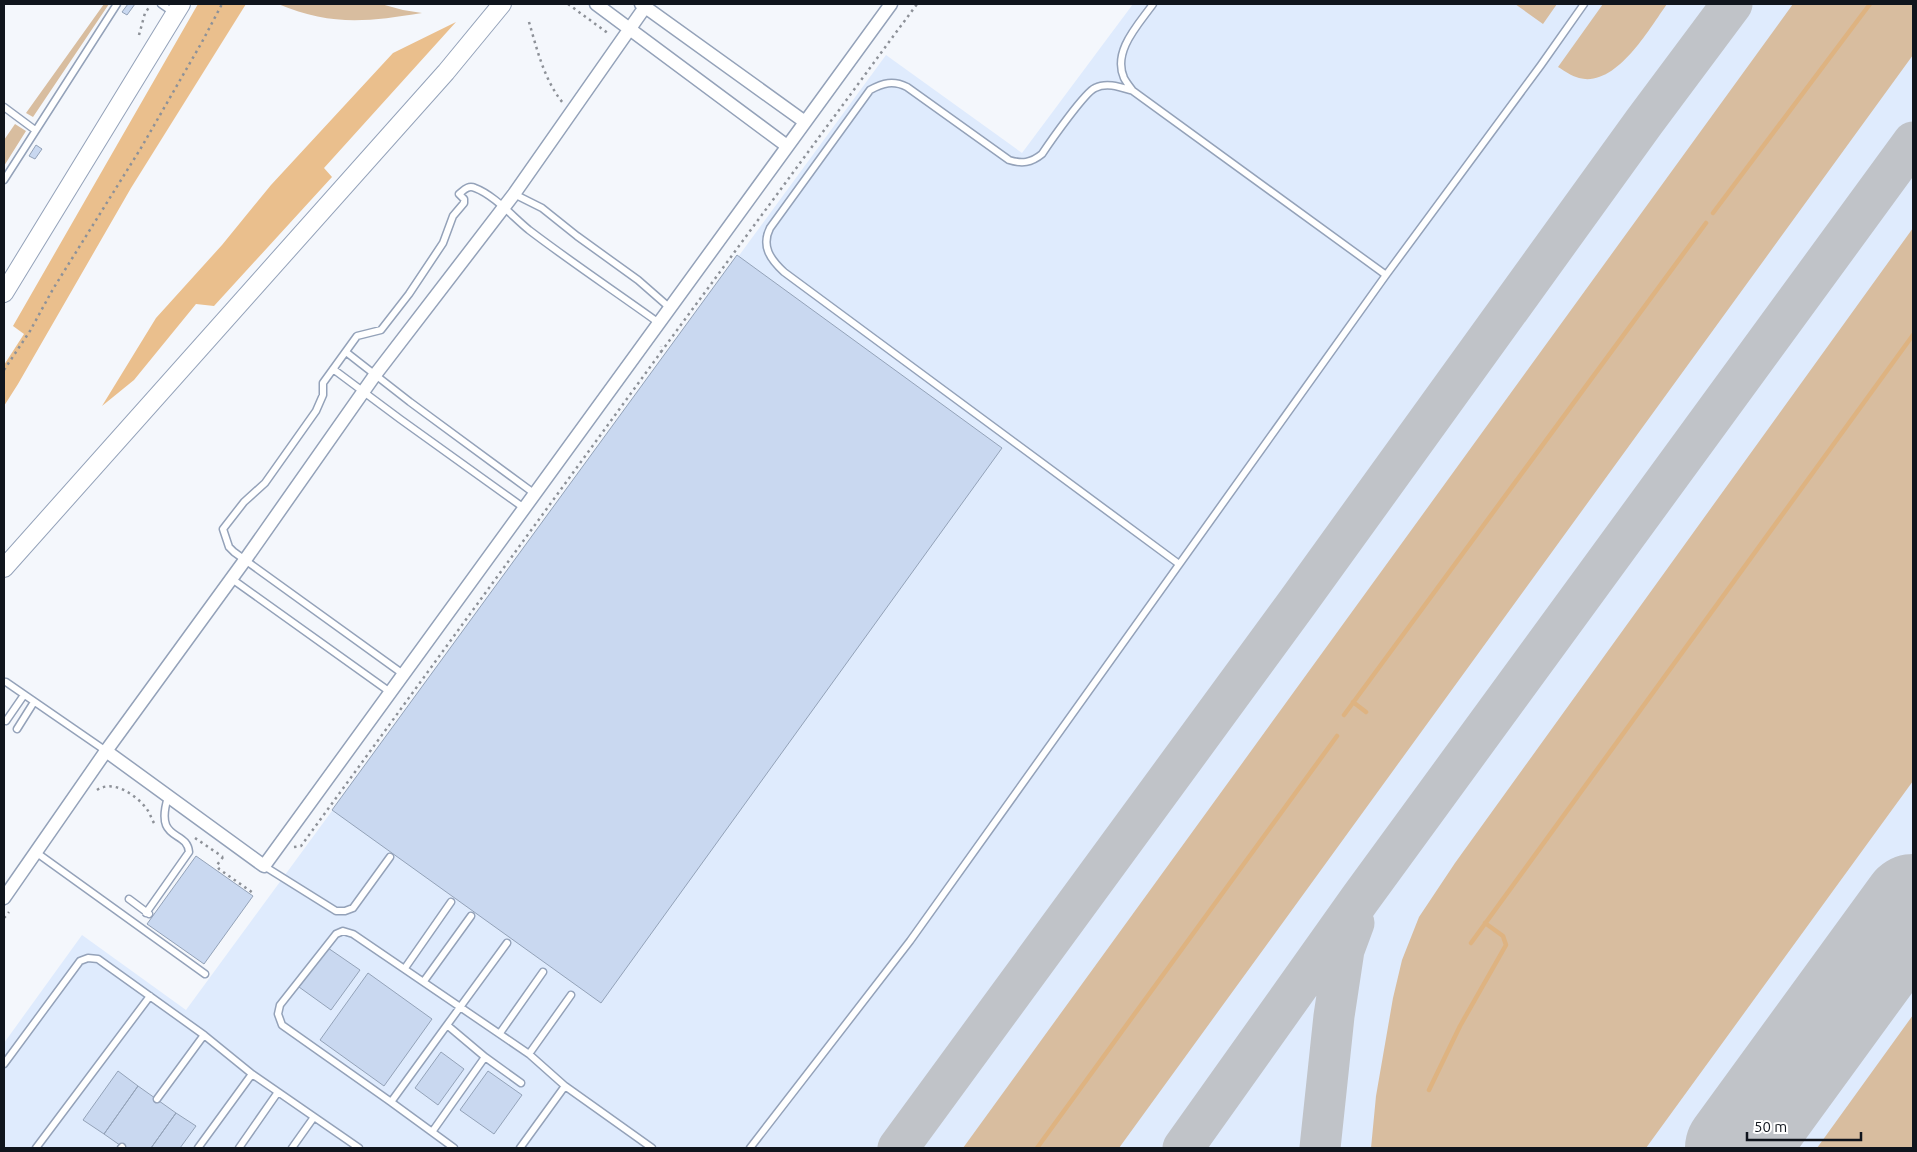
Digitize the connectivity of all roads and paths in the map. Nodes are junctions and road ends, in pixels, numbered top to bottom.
1 (117, 4) edge
2 (152, 4) edge
3 (222, 4) edge
4 (502, 4) edge
5 (568, 4) edge
6 (596, 4) edge
7 (891, 4) edge
8 (917, 4) edge
9 (1153, 4) edge
10 (1584, 4) edge
11 (644, 5) edge
12 (172, 7) edge
13 (529, 22) dead end
14 (629, 29) junction
15 (139, 35) dead end
16 (620, 42) junction
17 (878, 43) dead end
18 (885, 48) junction
19 (1133, 91) junction
20 (4, 107) edge
21 (571, 113) junction
22 (805, 122) junction
23 (35, 130) junction
24 (787, 146) junction
25 (4, 180) edge
26 (514, 194) junction
27 (503, 208) junction
28 (1386, 274) junction
29 (4, 293) edge
30 (670, 308) junction
31 (659, 323) junction
32 (662, 342) dead end
33 (346, 352) junction
34 (661, 352) junction
35 (333, 369) junction
36 (4, 370) edge
37 (375, 375) junction
38 (364, 392) junction
39 (535, 494) junction
40 (524, 508) junction
41 (246, 560) junction
42 (1179, 564) junction
43 (4, 568) edge
44 (232, 579) junction
45 (403, 674) junction
46 (6, 682) dead end
47 (390, 692) junction
48 (24, 695) junction
49 (34, 702) junction
50 (6, 721) dead end
51 (17, 729) dead end
52 (106, 751) junction
53 (95, 792) dead end
54 (168, 797) junction
55 (169, 831) junction
56 (301, 846) dead end
57 (37, 853) junction
58 (223, 857) dead end
59 (390, 857) dead end
60 (264, 866) junction
61 (253, 893) dead end
62 (4, 898) edge
63 (129, 900) dead end
64 (451, 902) dead end
65 (9, 911) dead end
66 (470, 916) dead end
67 (4, 918) edge
68 (507, 943) dead end
69 (405, 968) junction
70 (543, 972) dead end
71 (205, 974) dead end
72 (424, 981) junction
73 (571, 995) dead end
74 (150, 996) junction
75 (461, 1007) junction
76 (447, 1025) junction
77 (500, 1033) junction
78 (204, 1035) junction
79 (529, 1054) junction
80 (485, 1057) junction
81 (4, 1064) edge
82 (252, 1074) junction
83 (521, 1083) dead end
84 (565, 1086) junction
85 (278, 1092) junction
86 (157, 1099) dead end
87 (391, 1102) junction
88 (314, 1117) junction
89 (432, 1132) junction
90 (36, 1148) edge
91 (198, 1148) edge
92 (240, 1148) edge
93 (292, 1148) edge
94 (359, 1148) edge
95 (454, 1148) edge
96 (520, 1148) edge
97 (652, 1148) edge
98 (750, 1148) edge

1 - 23 lane
2 - 15 path
3 - 36 path
4 - 43 street
5 - 16 path
6 - 14 street
7 - 22 street
8 - 18 path
9 - 19 lane
10 - 28 lane
11 - 14 street
11 - 22 street
12 - 29 street
13 - 21 path
14 - 16 street
14 - 24 street
16 - 21 street
17 - 18 path
18 - 34 path
19 - 28 lane
19 - 42 lane
20 - 23 lane
21 - 26 street
22 - 24 street
23 - 25 lane
24 - 30 street
26 - 27 street
26 - 30 lane
27 - 31 lane
27 - 33 lane
27 - 37 street
28 - 42 lane
30 - 31 street
31 - 39 street
32 - 34 path
33 - 35 lane
33 - 37 lane
34 - 56 path
35 - 38 lane
35 - 41 lane
37 - 38 street
37 - 39 lane
38 - 40 lane
38 - 41 street
39 - 40 street
40 - 45 street
41 - 44 street
41 - 45 lane
42 - 98 lane
44 - 47 lane
44 - 52 street
45 - 47 street
46 - 48 lane
47 - 60 street
48 - 49 lane
48 - 50 lane
49 - 51 lane
49 - 52 lane
52 - 54 street
52 - 57 street
53 - 55 path
54 - 55 lane
54 - 60 street
55 - 63 lane
57 - 62 street
57 - 71 lane
58 - 61 path
59 - 60 lane
64 - 69 lane
65 - 67 path
66 - 72 lane
68 - 75 lane
69 - 72 lane
69 - 87 lane
70 - 77 lane
72 - 75 lane
73 - 79 lane
74 - 78 lane
74 - 81 lane
74 - 90 lane
75 - 76 lane
75 - 77 lane
76 - 80 lane
76 - 87 lane
77 - 79 lane
78 - 82 lane
78 - 86 lane
79 - 84 lane
80 - 83 lane
80 - 89 lane
82 - 85 lane
82 - 91 lane
84 - 96 lane
84 - 97 lane
85 - 88 lane
85 - 92 lane
87 - 89 lane
88 - 93 lane
88 - 94 lane
89 - 95 lane

